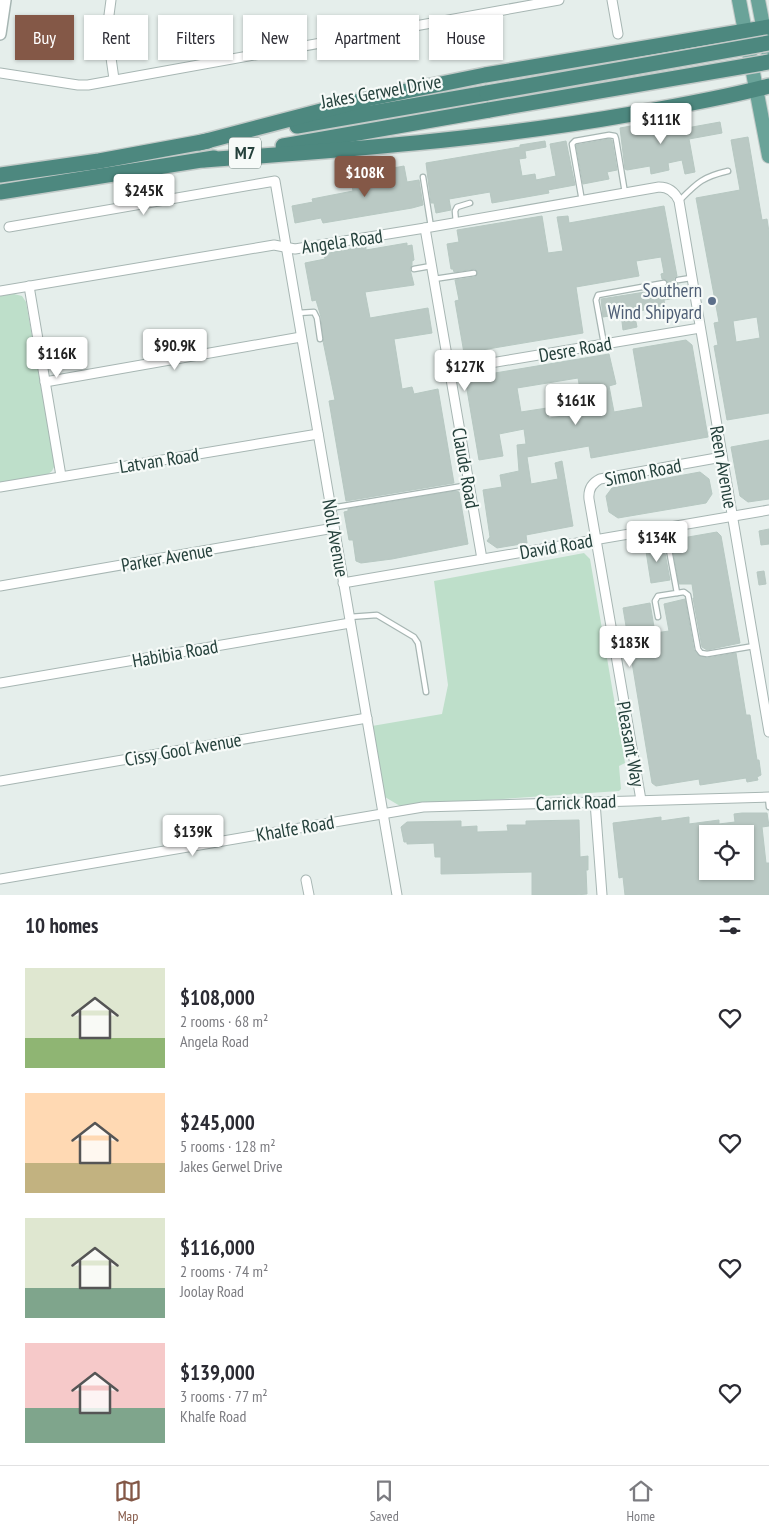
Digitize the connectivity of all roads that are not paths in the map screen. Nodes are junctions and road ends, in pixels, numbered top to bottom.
1 (5, 0) edge
2 (111, 0) edge
3 (559, 0) edge
4 (612, 0) edge
5 (739, 0) edge
6 (758, 0) edge
7 (511, 4) edge
8 (766, 28) edge
9 (745, 31) junction
10 (0, 34) edge
11 (618, 34) dead end
12 (769, 43) edge
13 (769, 56) edge
14 (769, 62) edge
15 (0, 73) edge
16 (114, 79) junction
17 (762, 88) edge
18 (199, 143) junction
19 (769, 156) edge
20 (204, 160) junction
21 (728, 172) dead end
22 (0, 175) edge
23 (423, 177) dead end
24 (0, 192) edge
25 (625, 193) junction
26 (582, 201) junction
27 (679, 201) junction
28 (470, 203) dead end
29 (456, 223) junction
30 (8, 227) dead end
31 (428, 228) junction
32 (286, 247) junction
33 (431, 266) junction
34 (414, 269) dead end
35 (474, 273) dead end
36 (692, 278) junction
37 (434, 279) junction
38 (678, 280) dead end
39 (664, 283) dead end
40 (29, 286) junction
41 (0, 291) edge
42 (297, 313) junction
43 (700, 328) junction
44 (301, 337) junction
45 (320, 339) dead end
46 (604, 344) junction
47 (449, 370) junction
48 (45, 382) junction
49 (318, 434) junction
50 (722, 457) junction
51 (61, 476) junction
52 (469, 485) junction
53 (0, 487) edge
54 (330, 508) junction
55 (769, 510) edge
56 (732, 517) junction
57 (334, 528) junction
58 (665, 528) junction
59 (596, 540) junction
60 (482, 559) junction
61 (343, 583) junction
62 (0, 586) edge
63 (676, 593) junction
64 (658, 617) dead end
65 (350, 620) junction
66 (754, 646) junction
67 (0, 683) edge
68 (426, 692) dead end
69 (366, 718) junction
70 (769, 732) edge
71 (0, 781) edge
72 (768, 797) edge
73 (641, 800) junction
74 (594, 802) junction
75 (769, 807) edge
76 (383, 813) junction
77 (0, 878) edge
78 (306, 880) dead end
79 (309, 895) edge
80 (397, 895) edge
81 (602, 895) edge

1 - 10 street
2 - 16 street
3 - 7 street
4 - 11 street
5 - 9 main road
6 - 8 main road
7 - 16 street
8 - 9 highway
8 - 13 main road
9 - 17 main road
9 - 18 highway
12 - 18 highway, Jakes Gerwel Drive / M7, bridge
14 - 20 highway, Jakes Gerwel Drive / M7, bridge
15 - 16 street
17 - 19 main road
17 - 20 highway
18 - 22 highway, Jakes Gerwel Drive / M7
20 - 24 highway, Jakes Gerwel Drive / M7
21 - 27 lane
23 - 31 lane
25 - 26 street, Angela Road
25 - 26 lane
25 - 27 street, Angela Road
26 - 29 street, Angela Road
27 - 36 street, Reen Avenue
28 - 29 lane
29 - 31 street, Angela Road
30 - 32 street, Noll Avenue
31 - 32 street, Angela Road
31 - 33 street, Claude Road
32 - 40 street, Angela Road
32 - 42 street, Noll Avenue
33 - 34 lane
33 - 37 street, Claude Road
35 - 37 lane
36 - 38 lane
36 - 43 street, Reen Avenue
37 - 47 street, Claude Road
39 - 46 lane
40 - 41 street, Angela Road
40 - 48 street
42 - 44 street, Noll Avenue
42 - 45 lane
43 - 46 street, Desre Road
43 - 50 street, Reen Avenue
44 - 48 street
44 - 49 street, Noll Avenue
46 - 47 street, Desre Road
47 - 52 street, Claude Road
48 - 51 street
49 - 51 street, Latvan Road
49 - 54 street, Noll Avenue
50 - 56 street, Reen Avenue
50 - 59 street, Simon Road
51 - 53 street, Latvan Road
52 - 54 lane
52 - 60 street, Claude Road
54 - 57 street, Noll Avenue
55 - 56 street, David Road
56 - 58 street, David Road
56 - 66 street, Reen Avenue
57 - 61 street, Noll Avenue
57 - 62 street, Parker Avenue
58 - 59 street, David Road
58 - 63 lane
59 - 60 street, David Road
59 - 73 street, Pleasant Way
60 - 61 street, David Road
61 - 65 street, Noll Avenue
63 - 64 lane
63 - 66 lane
65 - 67 street, Habibia Road
65 - 68 lane
65 - 69 street, Noll Avenue
66 - 70 street, Reen Avenue
69 - 71 street, Cissy Gool Avenue
69 - 76 street, Noll Avenue
72 - 73 street, Carrick Road
72 - 75 lane
73 - 74 street, Carrick Road
74 - 76 street, Carrick Road
74 - 81 street
76 - 77 street, Khalfe Road
76 - 80 street, Noll Avenue
78 - 79 street

